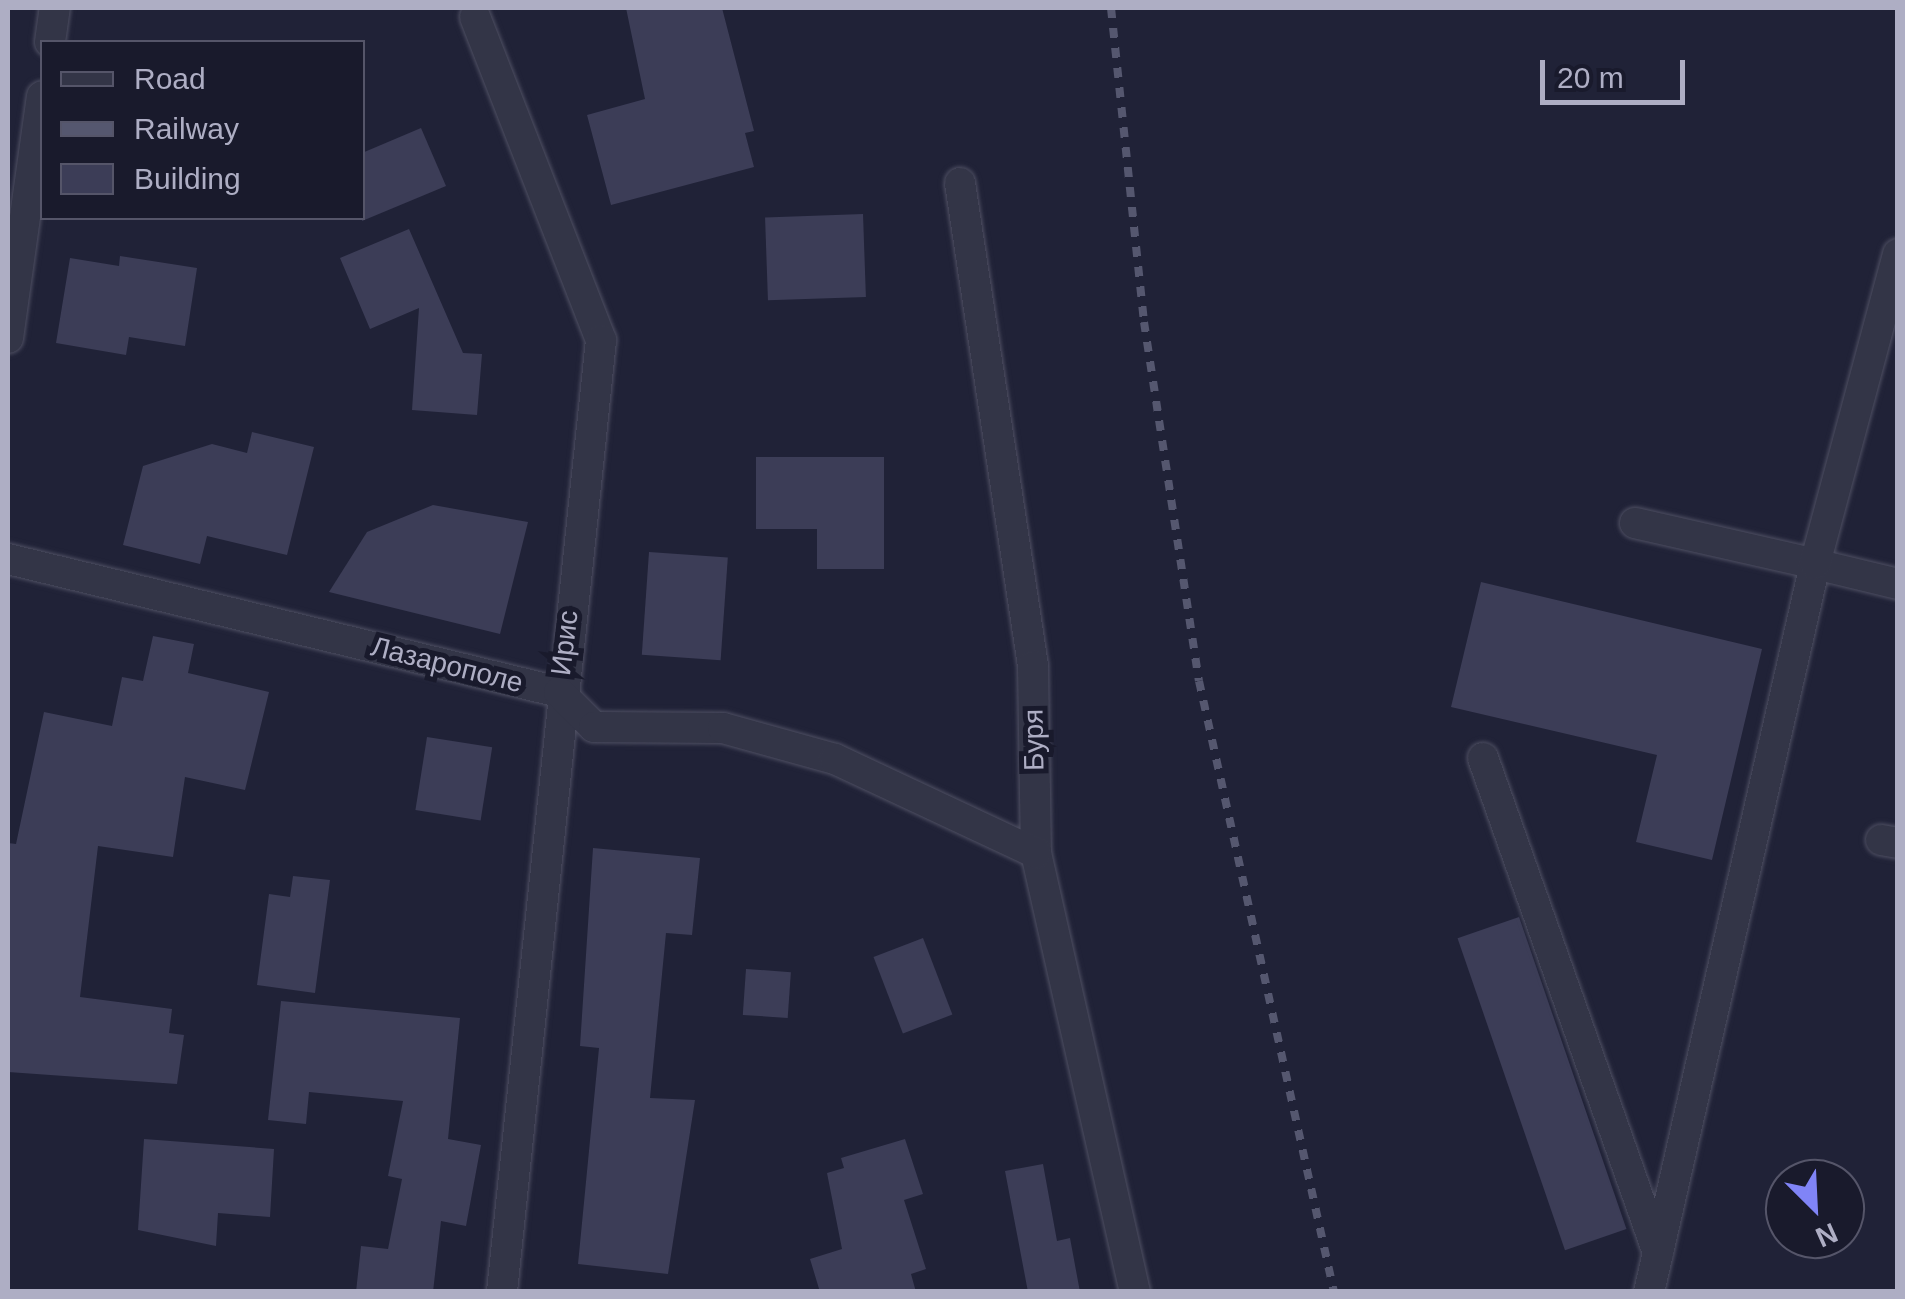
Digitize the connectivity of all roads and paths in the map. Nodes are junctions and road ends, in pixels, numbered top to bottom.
1 (55, 8) edge
2 (475, 17) dead end
3 (50, 40) edge
4 (40, 110) edge
5 (960, 182) dead end
6 (1898, 254) edge
7 (8, 338) edge
8 (1635, 522) dead end
9 (8, 559) edge
10 (1815, 564) junction
11 (1898, 584) edge
12 (559, 692) junction
13 (1483, 758) dead end
14 (1036, 853) junction
15 (1658, 1253) junction
16 (502, 1292) edge
17 (1135, 1292) edge
18 (1649, 1292) edge

1 - 3 street
2 - 12 street, Ирис
4 - 7 street
5 - 14 street, Буря
6 - 10 street
8 - 10 street
9 - 12 street, Лазарополе
10 - 11 street
10 - 15 street
12 - 14 street, Лазарополе
12 - 16 street, Ирис
13 - 15 street
14 - 17 street, Буря
15 - 18 street

